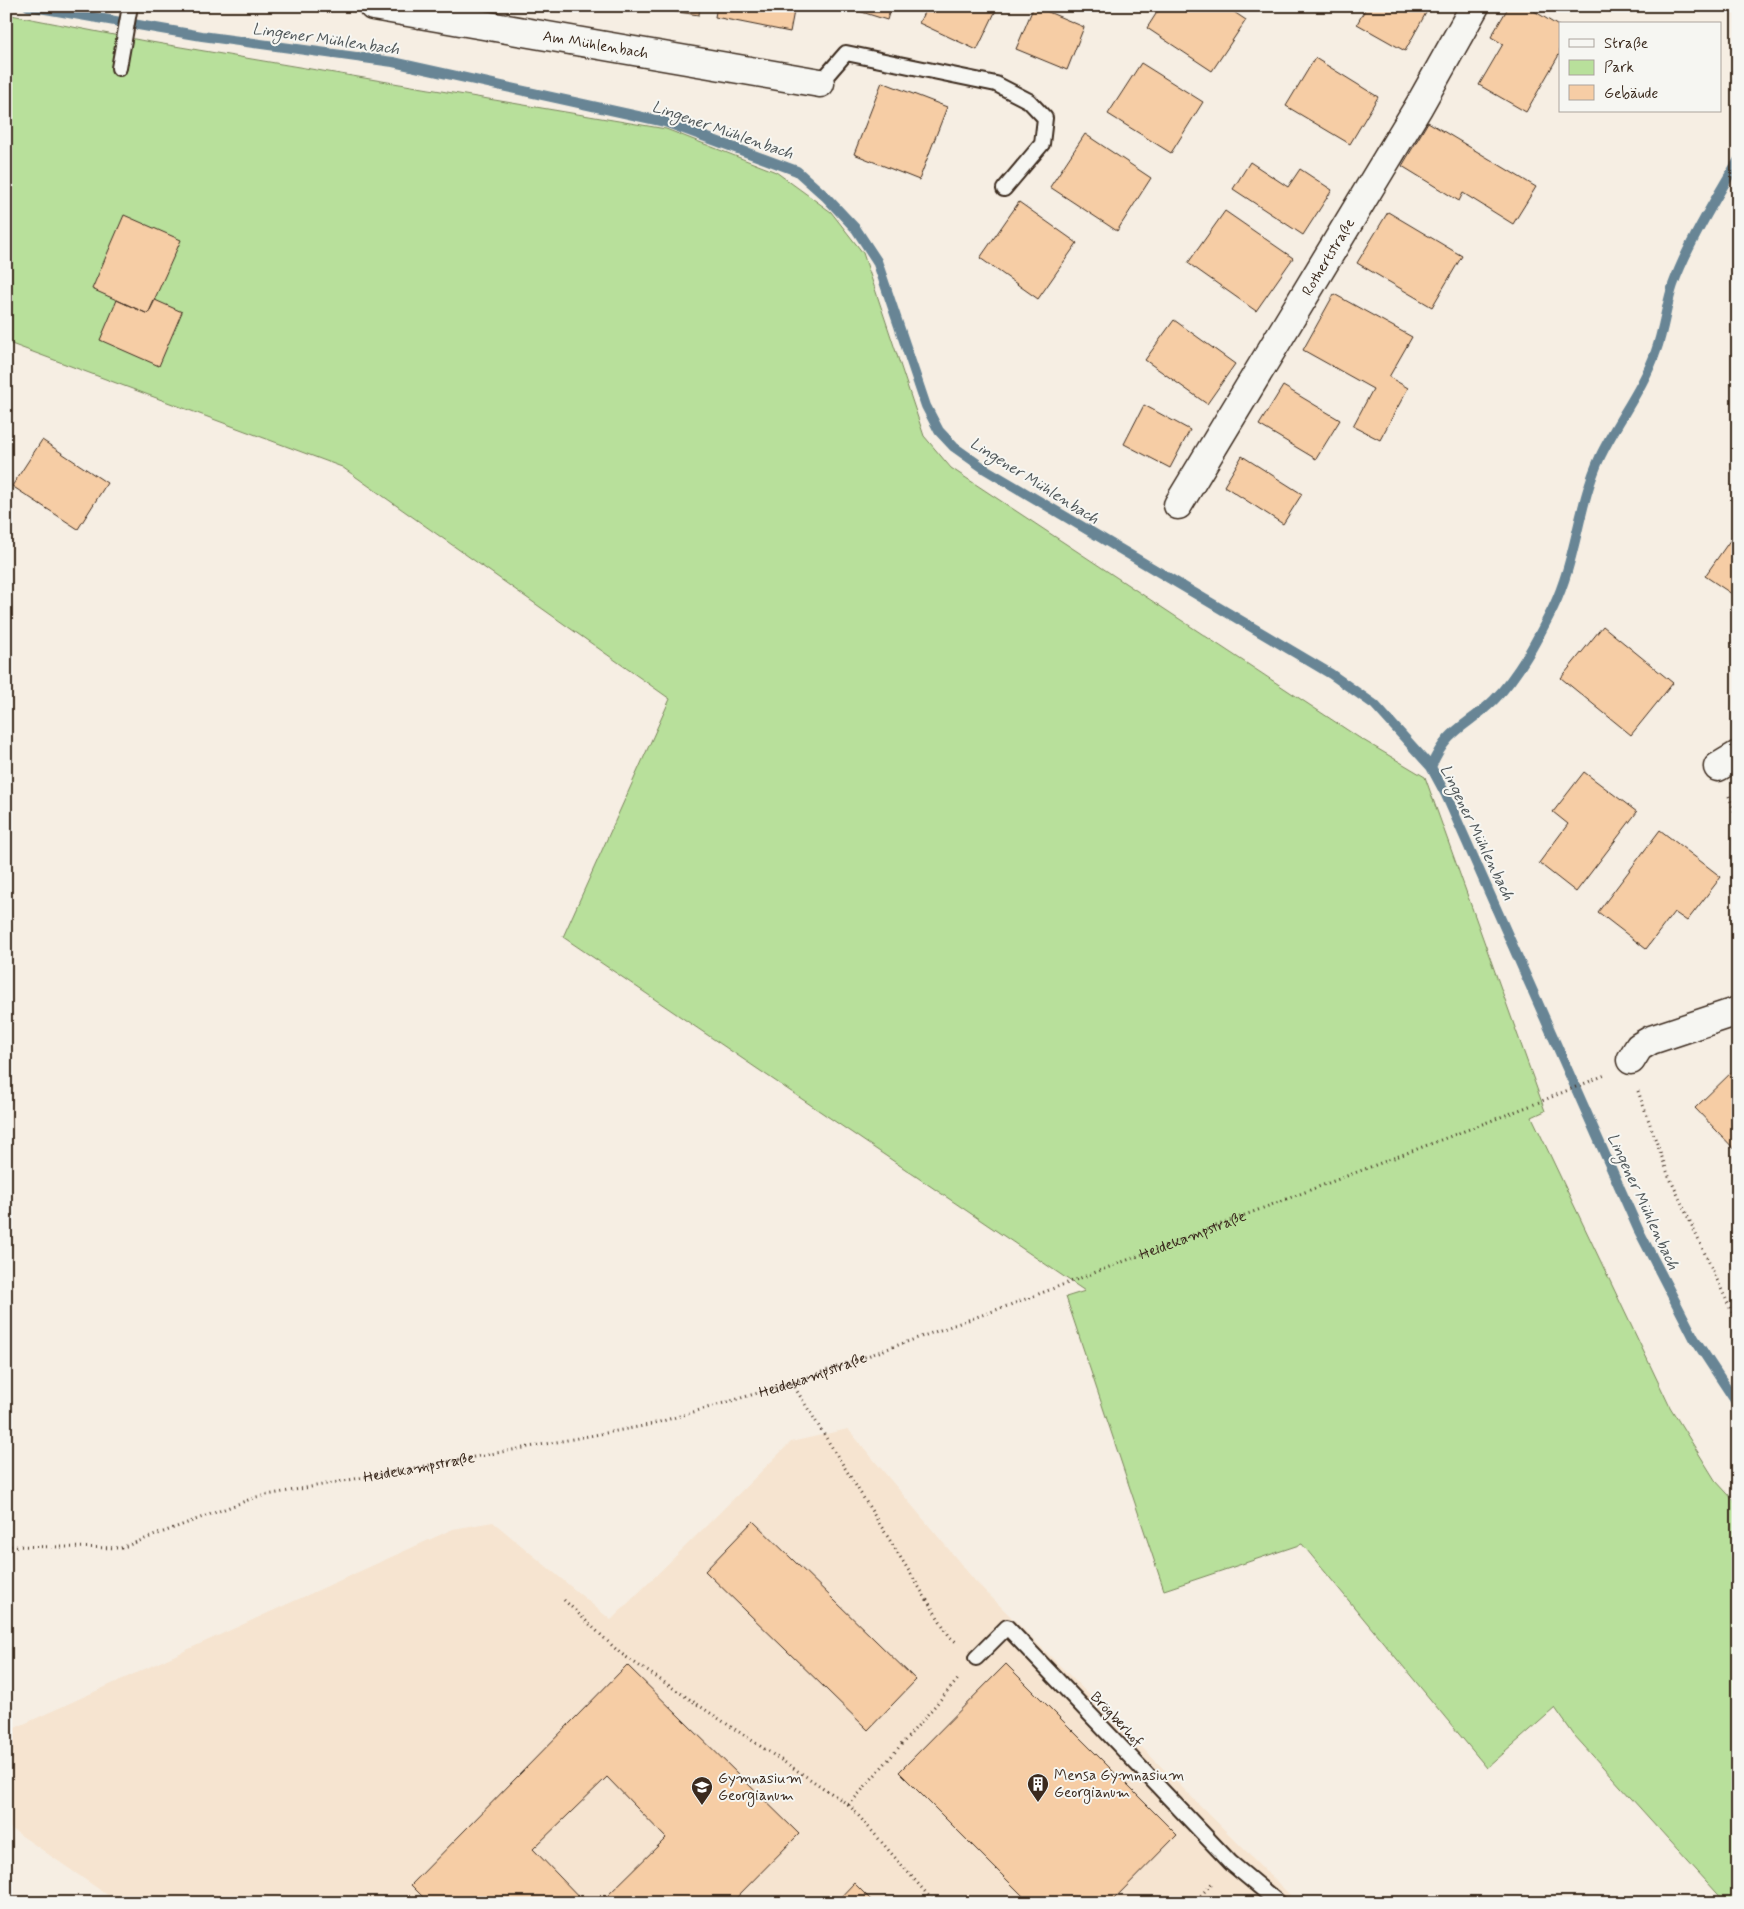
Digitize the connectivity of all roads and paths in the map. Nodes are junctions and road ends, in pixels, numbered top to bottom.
1 (130, 6) edge
2 (372, 6) edge
3 (1475, 6) edge
4 (119, 68) dead end
5 (820, 83) joint
6 (1004, 189) dead end
7 (1178, 505) dead end
8 (1738, 1012) edge
9 (1631, 1060) joint
10 (1589, 1082) dead end
11 (1738, 1326) edge
12 (792, 1383) junction
13 (6, 1546) edge
14 (564, 1600) dead end
15 (976, 1658) junction
16 (849, 1805) junction
17 (935, 1903) edge
18 (1279, 1903) edge

1 - 4 lane
2 - 5 street, Am Mühlenbach
3 - 7 street, Rothertstraße
5 - 6 lane
8 - 9 street
9 - 11 path
10 - 12 path, Heidekampstraße
12 - 13 path, Heidekampstraße
12 - 15 path
14 - 16 path
15 - 16 path
15 - 18 lane, Brögberhof
16 - 17 path

